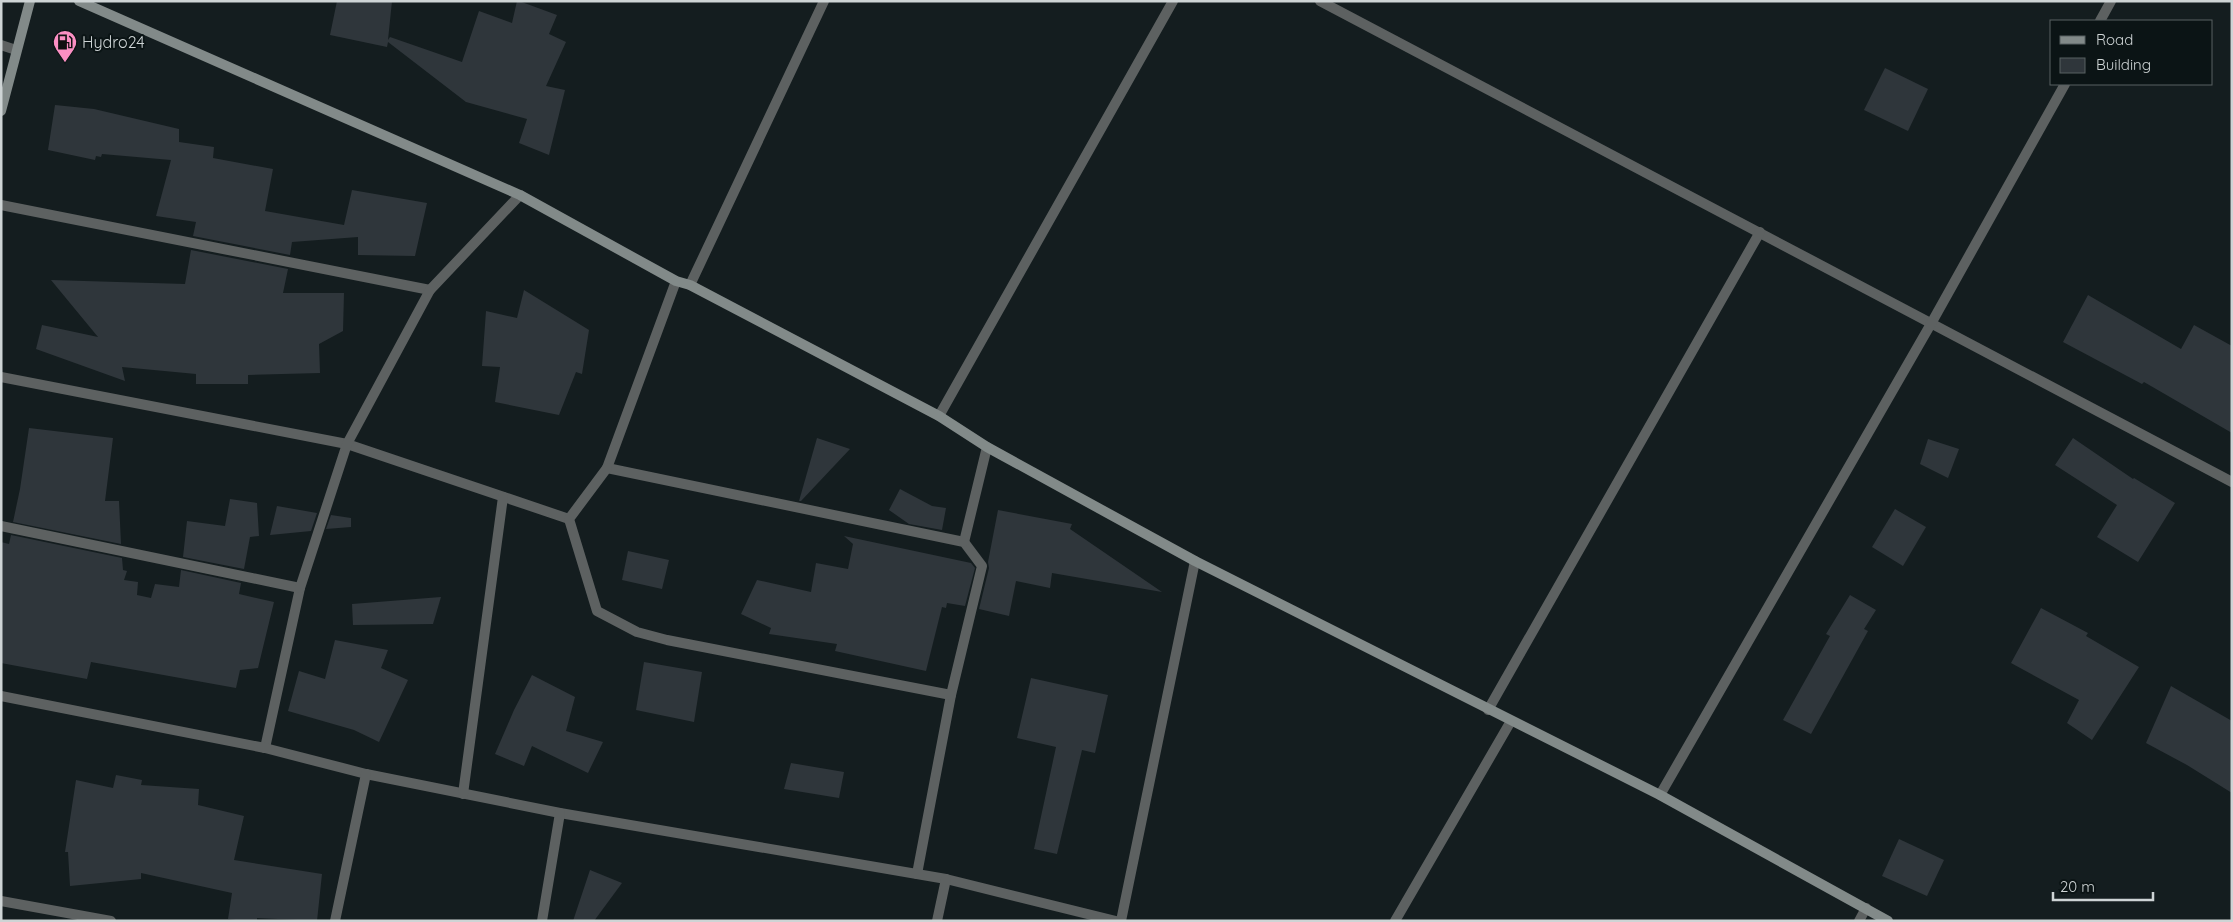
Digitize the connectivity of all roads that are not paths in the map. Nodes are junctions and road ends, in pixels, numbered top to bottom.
1 (30, 1) edge
2 (79, 1) edge
3 (824, 1) edge
4 (1173, 1) edge
5 (1320, 1) edge
6 (2111, 1) edge
7 (2101, 20) edge
8 (1, 45) edge
9 (16, 50) junction
10 (2064, 85) edge
11 (1, 111) edge
12 (520, 195) junction
13 (1, 205) edge
14 (1760, 232) junction
15 (676, 280) junction
16 (690, 285) junction
17 (430, 290) junction
18 (1932, 322) junction
19 (1, 377) edge
20 (939, 416) junction
21 (347, 444) junction
22 (987, 447) junction
23 (608, 468) junction
24 (2232, 482) edge
25 (503, 497) junction
26 (568, 519) junction
27 (1, 526) edge
28 (964, 542) junction
29 (1195, 561) junction
30 (300, 588) junction
31 (951, 694) junction
32 (1, 696) edge
33 (1488, 710) junction
34 (1511, 721) junction
35 (265, 748) junction
36 (366, 774) junction
37 (463, 794) junction
38 (1660, 795) junction
39 (560, 813) junction
40 (917, 874) junction
41 (946, 879) junction
42 (1, 901) edge
43 (1866, 908) junction
44 (111, 921) edge
45 (335, 921) edge
46 (542, 921) edge
47 (937, 921) edge
48 (1116, 921) edge
49 (1120, 921) edge
50 (1396, 921) edge
51 (1859, 921) edge
52 (1888, 921) edge

1 - 9 street
2 - 12 street
3 - 16 street
4 - 20 street
5 - 14 street
6 - 7 street
8 - 9 street
9 - 11 street
10 - 18 street
12 - 15 street
12 - 17 street
13 - 17 street
14 - 18 street
14 - 33 street
15 - 16 street
15 - 23 street
16 - 20 street
17 - 21 street
18 - 24 street
18 - 38 street
19 - 21 street
20 - 22 street
21 - 25 street
21 - 30 street
22 - 28 street
22 - 29 street
23 - 26 street
23 - 28 street
25 - 26 street
25 - 37 street
26 - 31 street
27 - 30 street
28 - 31 street
29 - 33 street
29 - 49 street
30 - 35 street
31 - 40 street
32 - 35 street
33 - 34 street
34 - 38 street
34 - 50 street
35 - 36 street
36 - 37 street
36 - 45 street
37 - 39 street
38 - 43 street
39 - 40 street
39 - 46 street
40 - 41 street
41 - 47 street
41 - 48 street
42 - 44 street
43 - 51 street
43 - 52 street

